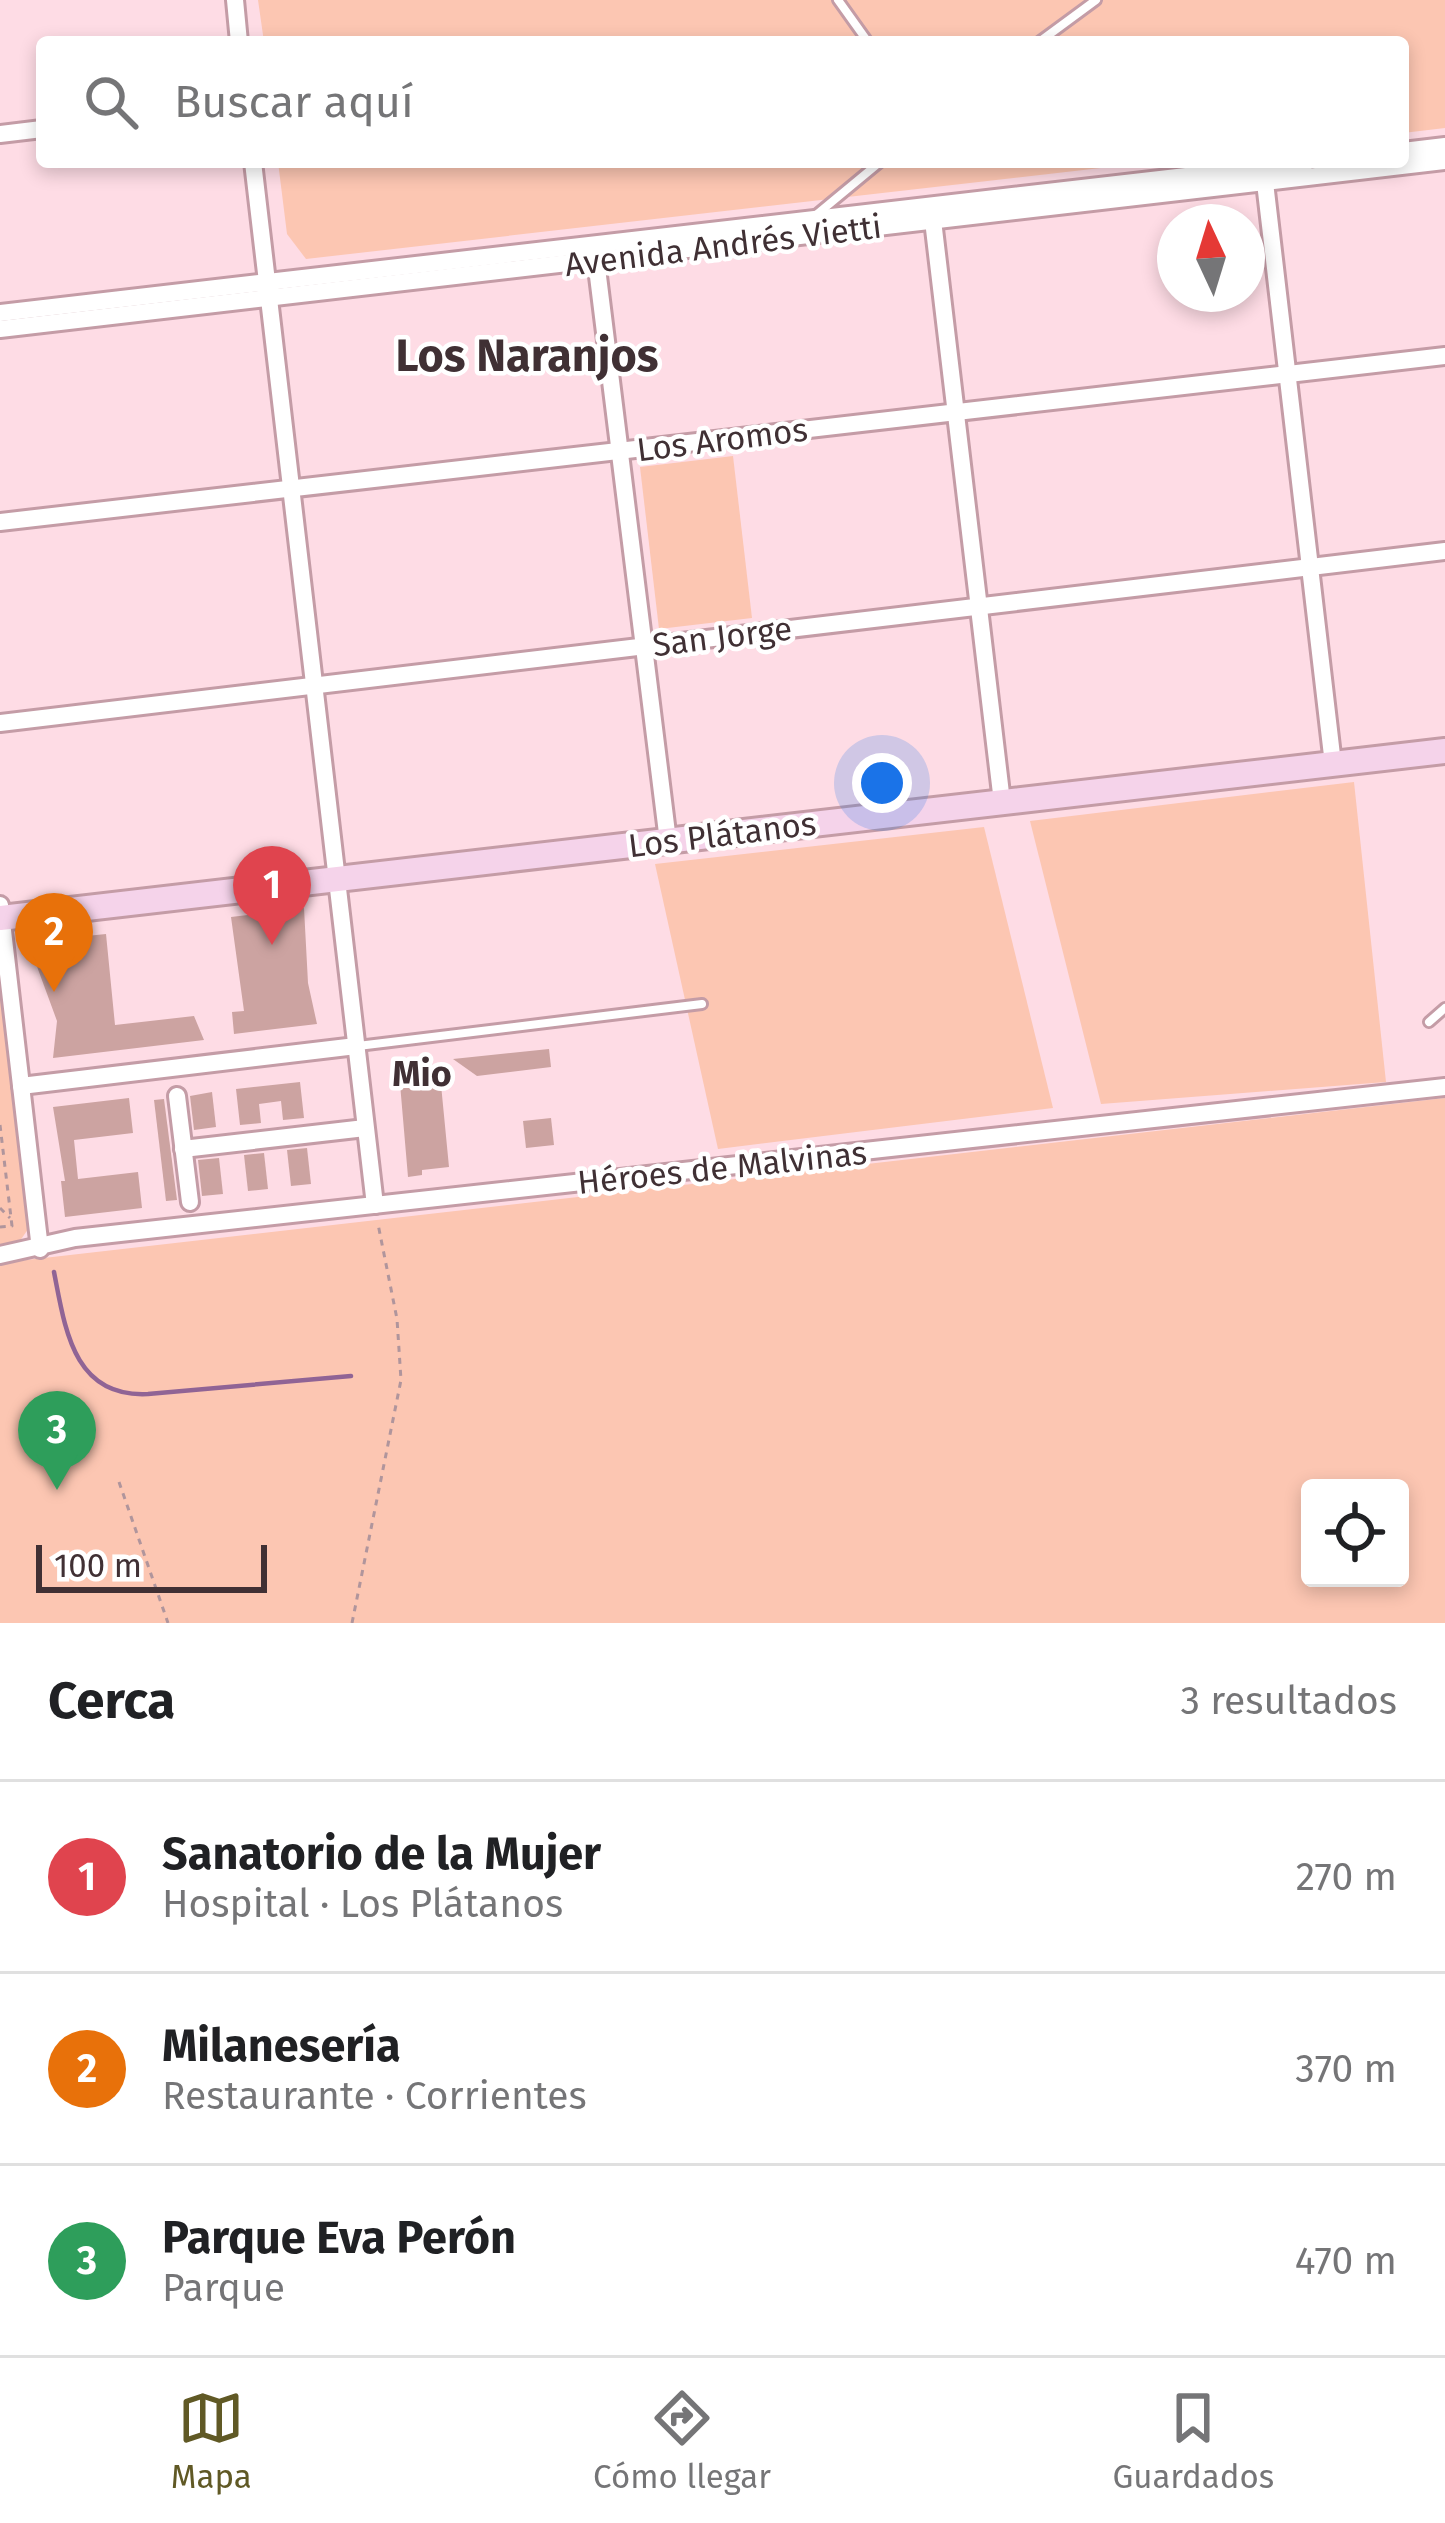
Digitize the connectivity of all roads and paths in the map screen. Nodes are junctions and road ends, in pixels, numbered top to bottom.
1 (235, 0) edge
2 (838, 0) edge
3 (1096, 0) edge
4 (238, 36) edge
5 (864, 36) edge
6 (1047, 36) edge
7 (36, 130) edge
8 (0, 134) edge
9 (1445, 146) edge
10 (1409, 150) edge
11 (1445, 161) edge
12 (1409, 164) edge
13 (254, 168) edge
14 (874, 168) edge
15 (1287, 168) edge
16 (1354, 168) edge
17 (1264, 175) junction
18 (932, 213) junction
19 (811, 227) junction
20 (595, 252) junction
21 (268, 290) junction
22 (0, 313) edge
23 (0, 329) edge
24 (1445, 356) edge
25 (1288, 374) junction
26 (956, 412) junction
27 (620, 451) junction
28 (290, 489) junction
29 (0, 522) edge
30 (1445, 551) edge
31 (1310, 566) junction
32 (979, 605) junction
33 (644, 646) junction
34 (313, 685) junction
35 (0, 723) edge
36 (1445, 751) edge
37 (1333, 764) junction
38 (1002, 802) junction
39 (668, 841) junction
40 (335, 879) junction
41 (0, 905) edge
42 (1, 918) edge
43 (702, 1004) dead end
44 (1445, 1008) edge
45 (1429, 1022) dead end
46 (356, 1046) junction
47 (21, 1086) junction
48 (1445, 1087) edge
49 (177, 1096) dead end
50 (0, 1125) edge
51 (365, 1128) junction
52 (183, 1149) junction
53 (190, 1202) dead end
54 (375, 1205) junction
55 (0, 1208) edge
56 (11, 1219) junction
57 (0, 1227) edge
58 (40, 1249) junction
59 (0, 1255) edge
60 (119, 1482) dead end
61 (168, 1623) edge
62 (352, 1623) edge

1 - 4 street
2 - 5 lane
3 - 6 lane
7 - 8 street
9 - 10 street
11 - 12 street, Avenida Andrés Vietti
13 - 21 street
14 - 19 lane
15 - 17 street, Avenida Andrés Vietti
16 - 17 street, Avenida Andrés Vietti
17 - 18 street, Avenida Andrés Vietti
17 - 25 street
18 - 19 street, Avenida Andrés Vietti
18 - 26 street
19 - 20 street, Avenida Andrés Vietti
20 - 21 street, Avenida Andrés Vietti
20 - 27 street
21 - 22 street, Avenida Andrés Vietti
21 - 23 street, Avenida Andrés Vietti
21 - 28 street
24 - 25 street, Los Aromos
25 - 26 street, Los Aromos
25 - 31 street
26 - 27 street, Los Aromos
26 - 32 street
27 - 28 street, Los Aromos
27 - 33 street
28 - 29 street, Los Aromos
28 - 34 street
30 - 31 street, San Jorge
31 - 32 street, San Jorge
31 - 37 street
32 - 33 street, San Jorge
32 - 38 street
33 - 34 street, San Jorge
33 - 39 street
34 - 35 street, San Jorge
34 - 40 street
36 - 37 street, Los Plátanos
37 - 38 street, Los Plátanos
38 - 39 street, Los Plátanos
39 - 40 street, Los Plátanos
40 - 42 street, Los Plátanos
40 - 46 street
41 - 42 street
42 - 47 street
43 - 46 lane
44 - 45 lane
46 - 47 street
46 - 51 street
47 - 58 street
48 - 54 street, Héroes de Malvinas
49 - 52 street
50 - 56 path
51 - 52 street
51 - 54 street
52 - 53 street
54 - 58 street, Héroes de Malvinas
54 - 62 path
55 - 56 path
56 - 57 path
58 - 59 street, Héroes de Malvinas
60 - 61 path

